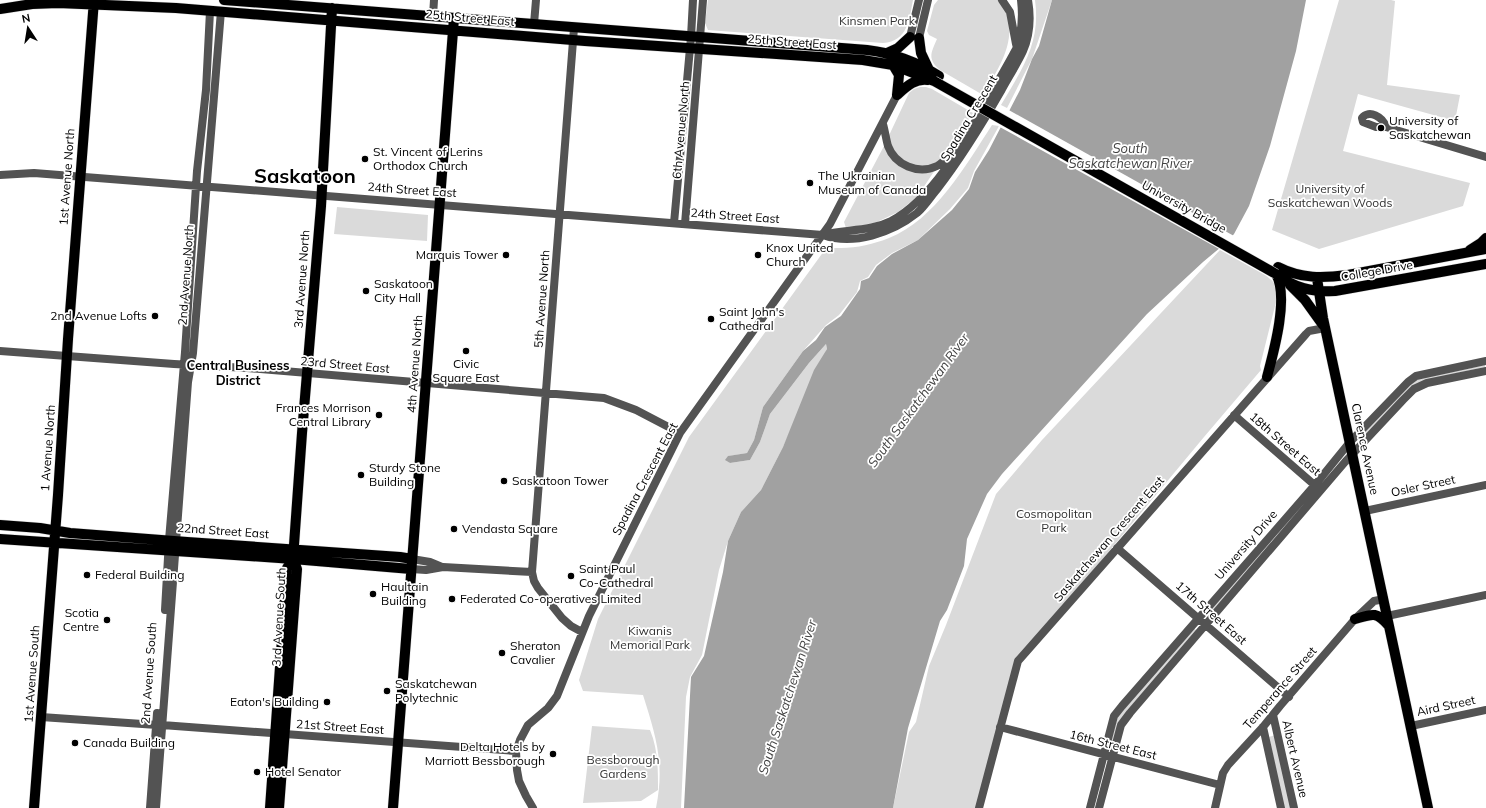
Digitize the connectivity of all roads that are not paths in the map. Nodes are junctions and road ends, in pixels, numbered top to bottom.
1 (210, 0) edge
2 (223, 0) edge
3 (434, 0) edge
4 (536, 0) edge
5 (693, 0) edge
6 (703, 0) edge
7 (919, 0) edge
8 (932, 0) edge
9 (1002, 0) edge
10 (1021, 0) edge
11 (1028, 0) edge
12 (94, 2) edge
13 (332, 4) edge
14 (927, 4) edge
15 (0, 10) edge
16 (210, 11) junction
17 (221, 11) junction
18 (433, 16) junction
19 (454, 18) junction
20 (332, 20) junction
21 (534, 24) junction
22 (574, 28) junction
23 (454, 30) junction
24 (696, 37) junction
25 (915, 38) junction
26 (574, 40) junction
27 (695, 49) junction
28 (1016, 49) junction
29 (887, 53) junction
30 (893, 65) junction
31 (929, 70) junction
32 (936, 79) junction
33 (897, 95) junction
34 (883, 124) junction
35 (1386, 126) dead end
36 (965, 140) junction
37 (1486, 157) edge
38 (0, 175) edge
39 (81, 176) junction
40 (196, 185) junction
41 (206, 186) junction
42 (321, 196) junction
43 (440, 204) junction
44 (560, 213) junction
45 (674, 223) junction
46 (685, 224) junction
47 (823, 235) junction
48 (1486, 238) edge
49 (1486, 249) edge
50 (1457, 255) junction
51 (1484, 265) edge
52 (1279, 273) junction
53 (1317, 278) junction
54 (1318, 292) junction
55 (1325, 327) junction
56 (0, 351) edge
57 (67, 356) junction
58 (1486, 361) edge
59 (187, 364) junction
60 (1486, 371) edge
61 (307, 374) junction
62 (1267, 377) junction
63 (426, 383) junction
64 (546, 393) junction
65 (1234, 415) junction
66 (680, 433) junction
67 (1350, 442) junction
68 (1353, 455) junction
69 (1486, 485) edge
70 (1318, 488) junction
71 (1365, 511) junction
72 (0, 525) edge
73 (55, 530) junction
74 (0, 539) edge
75 (54, 542) junction
76 (173, 546) junction
77 (1117, 548) junction
78 (294, 554) junction
79 (412, 564) junction
80 (532, 572) junction
81 (1486, 596) edge
82 (1384, 599) junction
83 (1387, 616) junction
84 (1198, 618) junction
85 (1355, 619) junction
86 (1205, 624) junction
87 (1389, 626) junction
88 (582, 632) junction
89 (1288, 697) junction
90 (1486, 710) edge
91 (1273, 715) junction
92 (41, 717) junction
93 (160, 725) junction
94 (1411, 726) junction
95 (1000, 727) junction
96 (1263, 727) junction
97 (280, 734) junction
98 (398, 743) junction
99 (516, 751) junction
100 (1104, 755) junction
101 (1113, 757) junction
102 (1220, 785) junction
103 (34, 808) edge
104 (150, 808) edge
105 (156, 808) edge
106 (270, 808) edge
107 (279, 808) edge
108 (393, 808) edge
109 (533, 808) edge
110 (980, 808) edge
111 (1090, 808) edge
112 (1099, 808) edge
113 (1214, 808) edge
114 (1281, 808) edge
115 (1294, 808) edge
116 (1428, 808) edge

1 - 16 main road, 2nd Avenue North
2 - 13 main road, 25th Street East
2 - 17 main road, 2nd Avenue North
3 - 18 street
4 - 21 street
5 - 24 street
6 - 24 street
7 - 25 street
8 - 14 street
9 - 28 street
10 - 28 street, Spadina Crescent
11 - 47 street, Spadina Crescent
12 - 15 main road, 25th Street East
12 - 16 main road, 25th Street East
12 - 39 main road, 1st Avenue North
13 - 18 main road, 25th Street East
13 - 20 main road, 3rd Avenue North
14 - 25 street
16 - 17 main road, 25th Street East
16 - 40 street, 2nd Avenue North
17 - 20 main road, 25th Street East
17 - 41 street, 2nd Avenue North
18 - 19 main road, 25th Street East
19 - 21 main road, 25th Street East
19 - 23 main road, 4th Avenue North
20 - 23 main road, 25th Street East
20 - 42 main road, 3rd Avenue North
21 - 22 main road, 25th Street East
22 - 24 main road, 25th Street East
22 - 26 street, 5th Avenue North
23 - 26 main road, 25th Street East
23 - 43 main road, 4th Avenue North
24 - 27 street, 6th Avenue North
24 - 29 main road, 25th Street East
25 - 29 main road
25 - 31 main road
26 - 27 main road, 25th Street East
26 - 44 street, 5th Avenue North
27 - 30 main road, 25th Street East
27 - 45 street, 6th Avenue North
27 - 46 street, 6th Avenue North
28 - 36 street, Spadina Crescent
29 - 31 main road, 25th Street East
30 - 32 main road, 25th Street East
30 - 33 main road
31 - 32 main road, 25th Street East
32 - 33 main road
32 - 52 main road, University Bridge
33 - 34 street, Spadina Crescent East
34 - 36 street
34 - 47 street, Spadina Crescent East
35 - 37 street
36 - 47 street, Spadina Crescent
38 - 39 street, 24th Street East
39 - 40 street, 24th Street East
39 - 57 main road, 1st Avenue North
40 - 41 street, 24th Street East
40 - 59 street, 2nd Avenue North
41 - 42 street, 24th Street East
41 - 59 street, 2nd Avenue North
42 - 43 street, 24th Street East
42 - 61 main road, 3rd Avenue North
43 - 44 street, 24th Street East
43 - 63 main road, 4th Avenue North
44 - 45 street, 24th Street East
44 - 64 street, 5th Avenue North
45 - 46 street, 24th Street East
46 - 47 street, 24th Street East
47 - 66 street, Spadina Crescent East
48 - 50 main road
49 - 50 main road, College Drive
50 - 53 main road, College Drive
51 - 54 main road, College Drive
52 - 53 main road, College Drive
52 - 54 main road, College Drive
52 - 55 main road
52 - 62 main road
53 - 54 main road, Clarence Avenue
54 - 55 main road, Clarence Avenue
55 - 62 street, Saskatchewan Crescent East
55 - 67 main road, Clarence Avenue
56 - 57 street, 23rd Street East
57 - 59 street, 23rd Street East
57 - 73 main road, 1 Avenue North
58 - 67 street, University Drive
59 - 61 street, 23rd Street East
59 - 76 street, 2nd Avenue North
60 - 68 street, University Drive
61 - 63 street, 23rd Street East
61 - 78 main road, 3rd Avenue North
62 - 65 street, Saskatchewan Crescent East
63 - 64 street, 23rd Street East
63 - 79 main road, 4th Avenue North
64 - 66 street, 23rd Street East
64 - 80 street, 5th Avenue North
65 - 70 street, 18th Street East
65 - 77 street, Saskatchewan Crescent East
66 - 88 street, Spadina Crescent East
67 - 68 main road, Clarence Avenue
67 - 70 street, University Drive
68 - 70 street, University Drive
68 - 71 main road, Clarence Avenue
69 - 71 street, Osler Street
70 - 84 street, University Drive
70 - 86 street, University Drive
71 - 82 main road, Clarence Avenue
72 - 73 main road, 22nd Street East
73 - 75 main road, 1 Avenue North
73 - 76 main road, 22nd Street East
74 - 75 main road, 22nd Street East
75 - 76 main road, 22nd Street East
75 - 92 main road, 1st Avenue South
76 - 78 main road, 22nd Street East
76 - 93 street, 2nd Avenue South
77 - 84 street, 17th Street East
77 - 95 street, Saskatchewan Crescent East
78 - 79 main road, 22nd Street East
78 - 97 main road, 3rd Avenue South
79 - 80 street, 22nd Street East
79 - 98 main road, 4th Avenue North
80 - 88 street
81 - 83 street
82 - 83 main road, Clarence Avenue
82 - 85 street, Temperance Street
83 - 87 main road, Clarence Avenue
84 - 86 street, 17th Street East
84 - 100 street, University Drive
85 - 87 main road
85 - 89 street, Temperance Street
86 - 89 street, 17th Street East
86 - 101 street, University Drive
87 - 94 main road, Clarence Avenue
88 - 99 street, Spadina Crescent East
89 - 91 street, Temperance Street
90 - 94 street, Aird Street
91 - 96 street, Temperance Street
91 - 115 street, Albert Avenue
92 - 93 street, 21st Street East
92 - 103 main road, 1st Avenue South
93 - 97 street, 21st Street East
93 - 104 street, 2nd Avenue South
93 - 105 street, 2nd Avenue South
94 - 116 main road, Clarence Avenue
95 - 100 street, 16th Street East
95 - 110 street, Saskatchewan Crescent East
96 - 102 street, Temperance Street
96 - 114 street, Albert Avenue
97 - 98 street, 21st Street East
97 - 106 main road, 3rd Avenue South
97 - 107 main road, 3rd Avenue South
98 - 99 street, 21st Street East
98 - 108 main road, 4th Avenue North
99 - 109 street, Spadina Crescent East
100 - 101 street, 16th Street East
100 - 111 street, University Drive
101 - 102 street, 16th Street East
101 - 112 street, University Drive
102 - 113 street, Temperance Street

